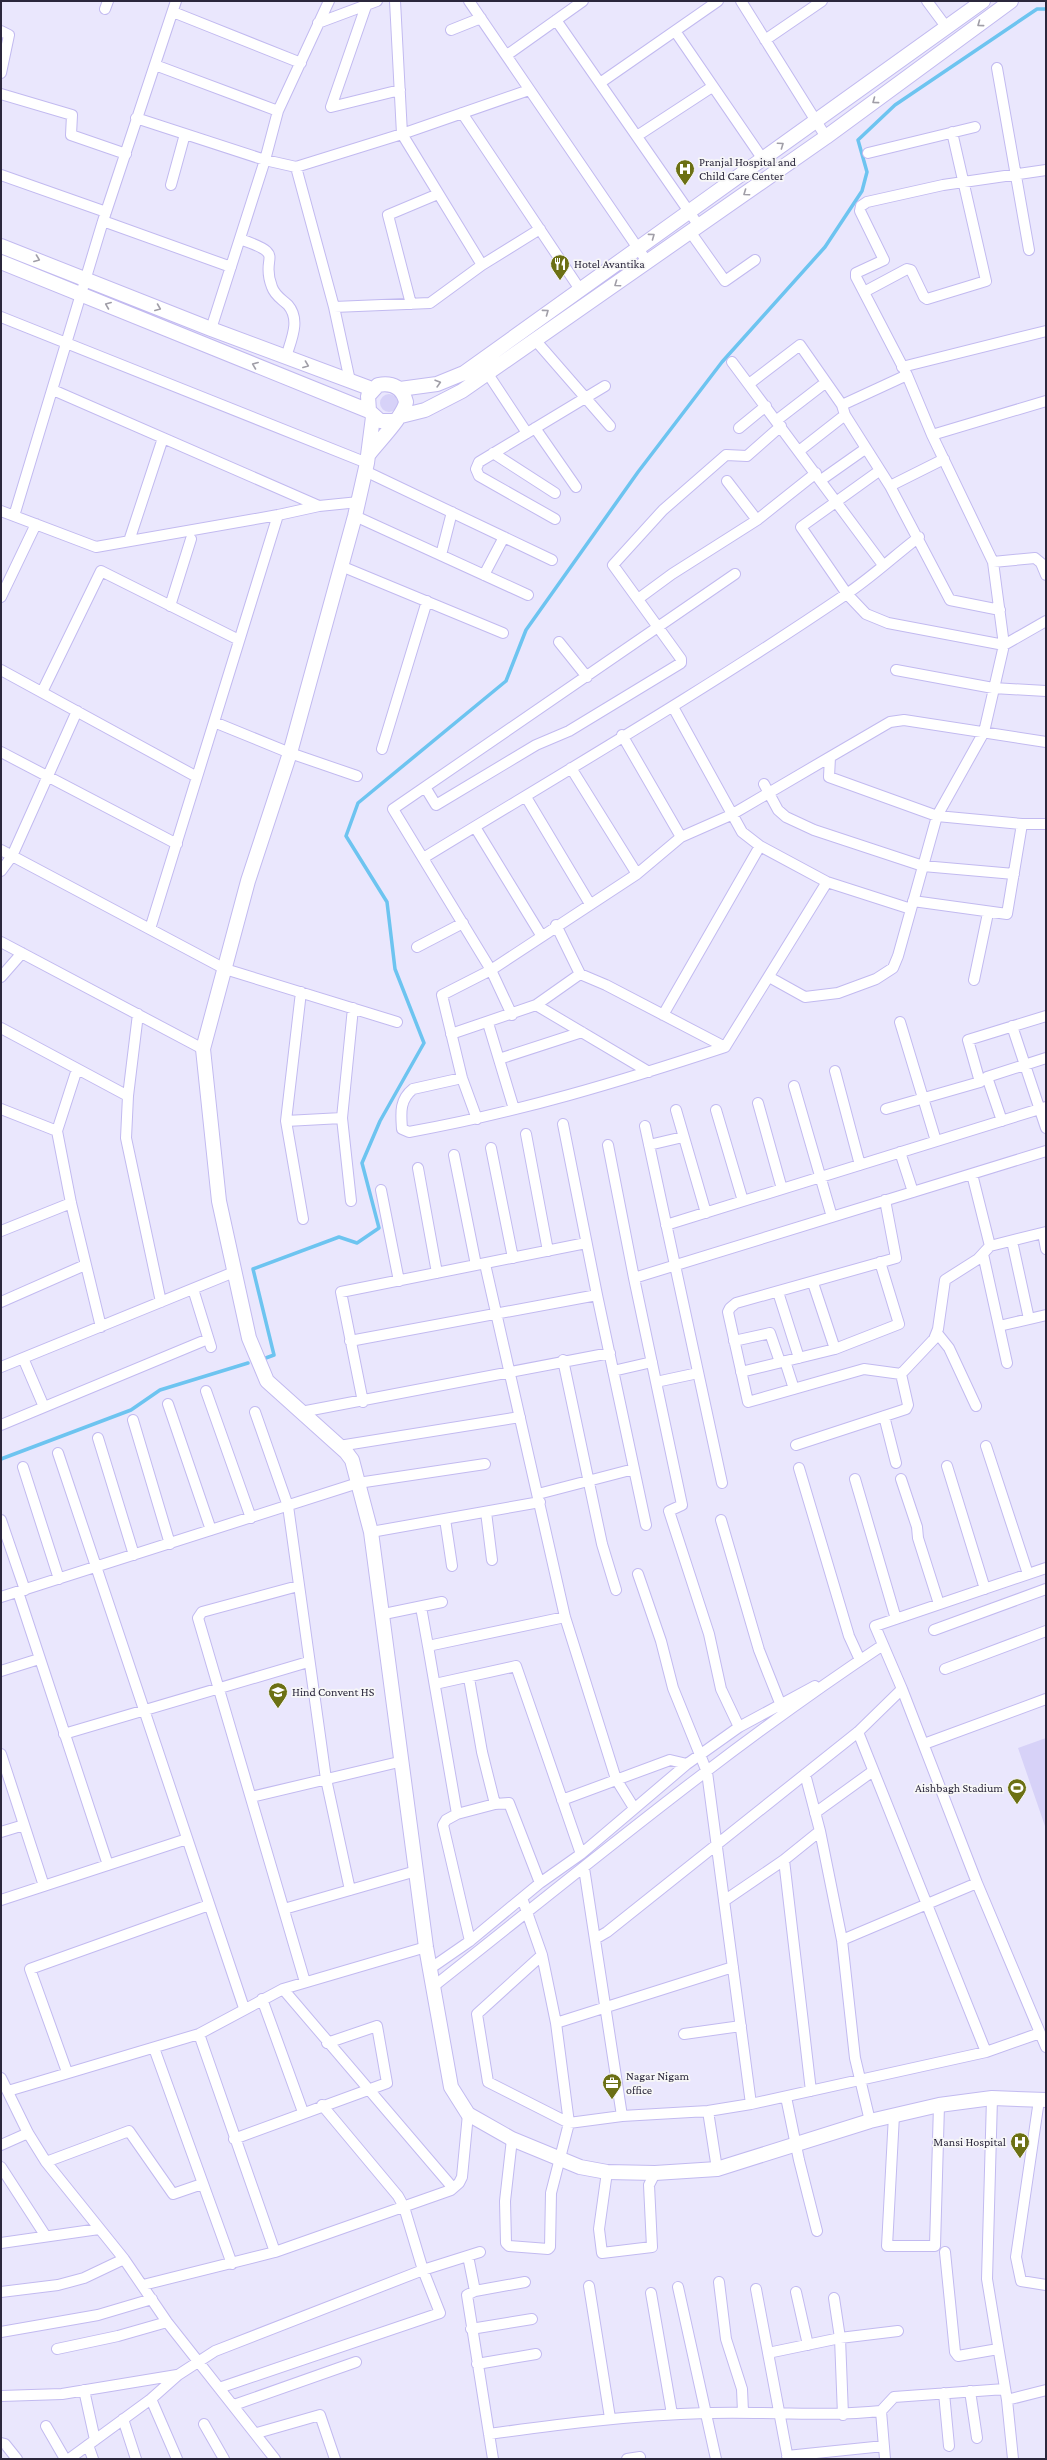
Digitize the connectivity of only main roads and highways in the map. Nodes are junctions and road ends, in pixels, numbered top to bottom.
1 (983, 1) edge
2 (1011, 1) edge
3 (1, 246) edge
4 (1, 262) edge
5 (372, 389) junction
6 (400, 389) junction
7 (371, 414) junction
8 (398, 419) junction
9 (367, 463) junction
10 (1042, 2100) edge

6 -> 1 main road
2 -> 8 main road
3 -> 5 main road
7 -> 4 main road
5 - 6 main road
5 - 7 main road
6 - 8 main road
7 - 8 main road
7 - 9 main road
8 - 9 main road
9 - 10 main road

